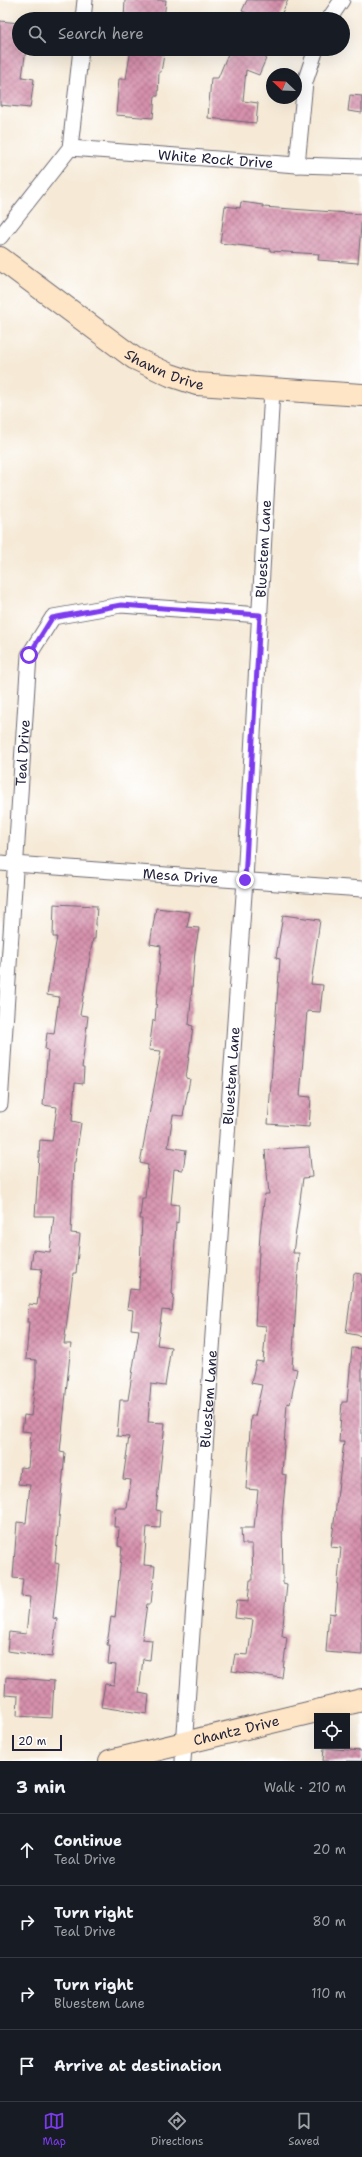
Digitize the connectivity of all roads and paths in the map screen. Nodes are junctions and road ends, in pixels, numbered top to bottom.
1 (85, 0) edge
2 (342, 0) edge
3 (84, 12) edge
4 (334, 12) edge
5 (80, 56) edge
6 (314, 56) edge
7 (70, 148) junction
8 (297, 165) junction
9 (362, 167) edge
10 (0, 237) edge
11 (0, 258) edge
12 (272, 390) junction
13 (362, 395) edge
14 (260, 615) junction
15 (0, 863) edge
16 (16, 863) junction
17 (245, 880) junction
18 (362, 888) edge
19 (0, 1104) edge
20 (362, 1700) edge
21 (183, 1752) edge
22 (110, 1761) edge

1 - 3 street
2 - 4 street
5 - 7 street
6 - 8 street
7 - 8 street, White Rock Drive
7 - 10 street
8 - 9 street, White Rock Drive
11 - 12 street, Shawn Drive
12 - 13 street, Shawn Drive
12 - 14 street, Bluestem Lane
14 - 16 street, Teal Drive
14 - 17 street, Bluestem Lane
15 - 16 street, Mesa Drive
16 - 17 street, Mesa Drive
16 - 19 street, Teal Drive
17 - 18 street, Mesa Drive
17 - 21 street, Bluestem Lane
20 - 21 street, Chantz Drive
21 - 22 street, Chantz Drive

